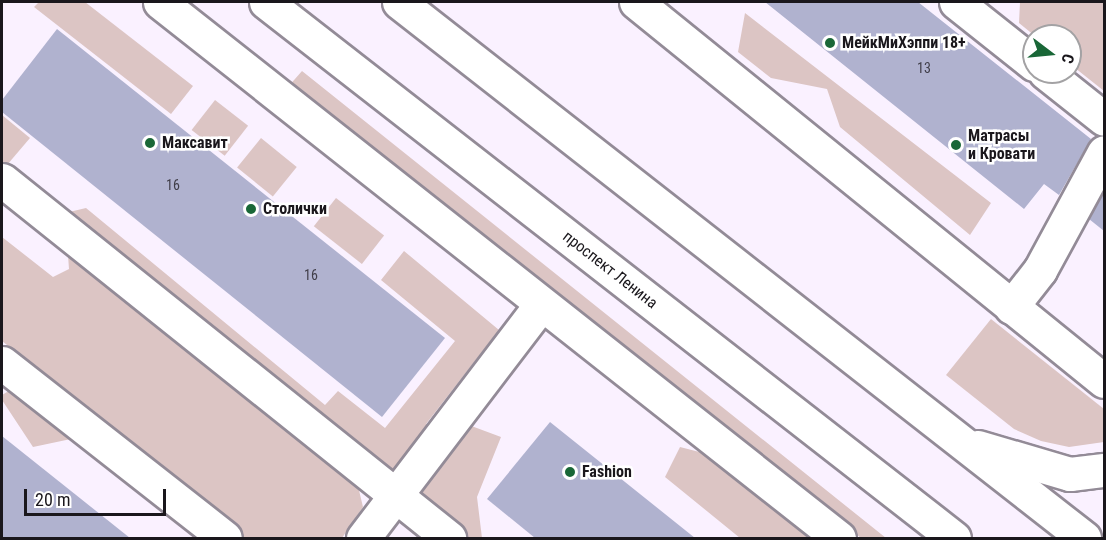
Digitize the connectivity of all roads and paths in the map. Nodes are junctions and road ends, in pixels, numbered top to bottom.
1 (160, 2) edge
2 (266, 2) edge
3 (399, 2) edge
4 (636, 2) edge
5 (962, 4) edge
6 (1022, 54) edge
7 (1060, 84) edge
8 (1104, 119) edge
9 (1104, 152) edge
10 (2, 180) edge
11 (541, 303) junction
12 (1011, 307) junction
13 (2, 363) edge
14 (1104, 381) edge
15 (962, 442) junction
16 (1104, 470) edge
17 (395, 496) junction
18 (225, 538) edge
19 (363, 538) edge
20 (449, 538) edge
21 (839, 538) edge
22 (954, 538) edge
23 (1084, 538) edge

1 - 11 main road
2 - 22 main road, проспект Ленина
3 - 15 main road
4 - 12 main road
5 - 6 main road
7 - 8 main road
9 - 12 main road
10 - 17 main road
11 - 17 main road
11 - 21 main road
12 - 14 main road
13 - 18 main road
15 - 16 main road
15 - 23 main road
17 - 19 main road
17 - 20 main road

